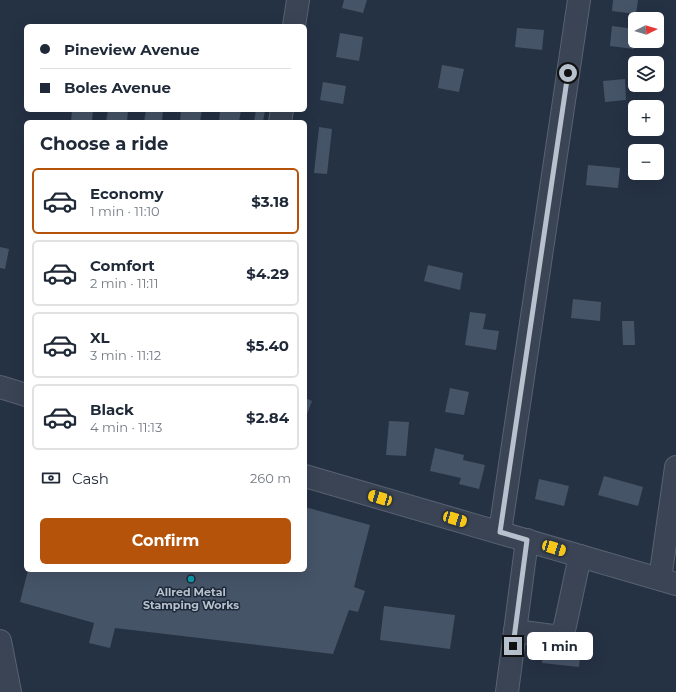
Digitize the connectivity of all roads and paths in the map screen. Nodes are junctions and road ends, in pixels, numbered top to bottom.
1 (298, 0) edge
2 (579, 0) edge
3 (294, 24) edge
4 (0, 387) edge
5 (24, 394) edge
6 (676, 467) edge
7 (307, 477) edge
8 (500, 532) junction
9 (527, 540) junction
10 (580, 556) junction
11 (668, 582) edge
12 (515, 631) junction
13 (0, 641) edge
14 (10, 692) edge
15 (507, 692) edge

1 - 3 street
2 - 8 street
4 - 5 street
6 - 11 street
7 - 8 street
8 - 9 street
9 - 10 street
9 - 12 street
10 - 11 street
10 - 12 street
12 - 15 street
13 - 14 street

